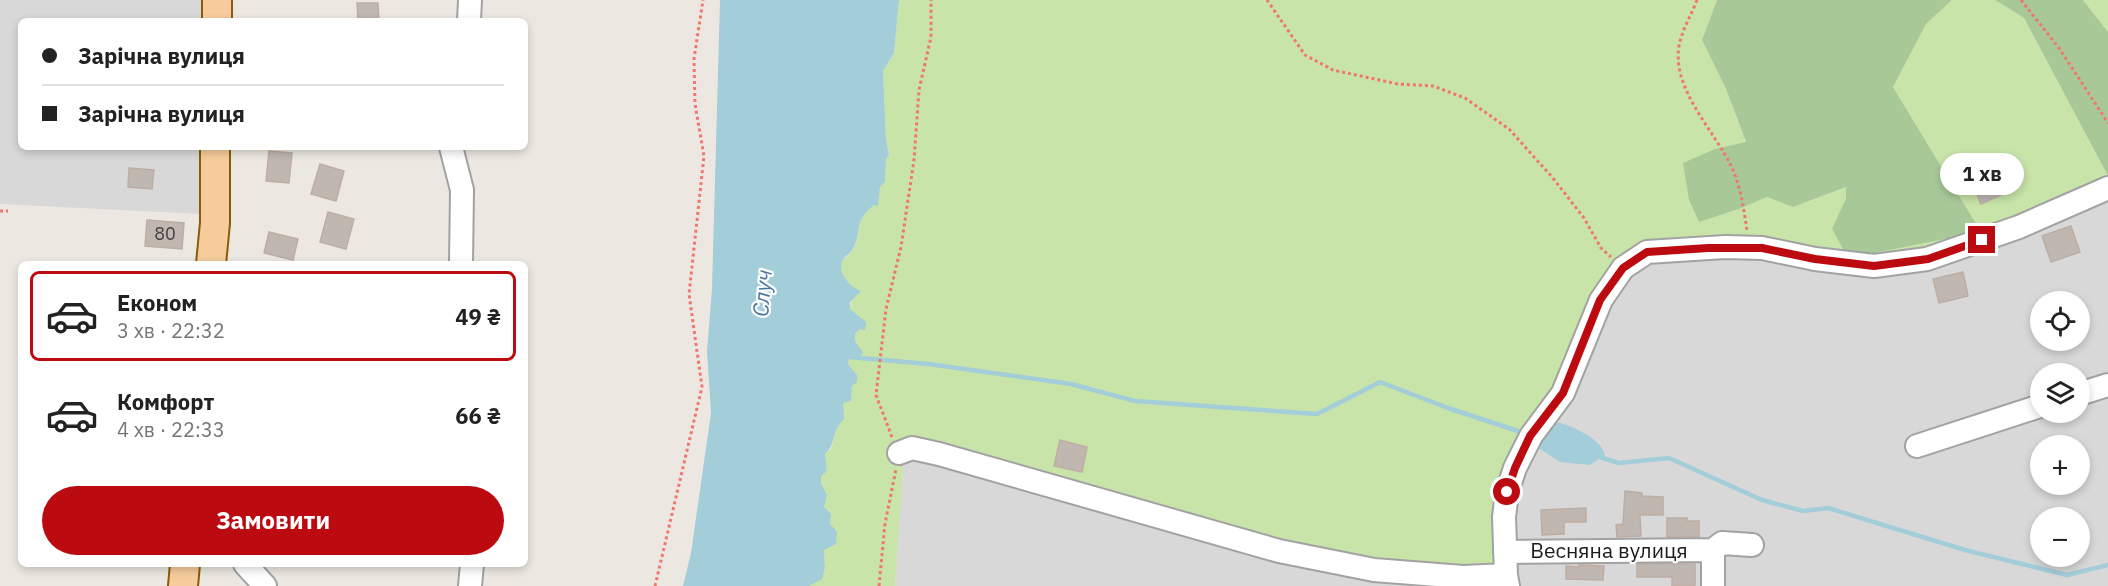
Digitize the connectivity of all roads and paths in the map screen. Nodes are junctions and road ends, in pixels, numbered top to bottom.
1 (217, 0) edge
2 (470, 0) edge
3 (703, 0) edge
4 (931, 0) edge
5 (1268, 0) edge
6 (1697, 0) edge
7 (2021, 0) edge
8 (217, 18) edge
9 (470, 18) edge
10 (2108, 123) edge
11 (215, 150) edge
12 (452, 150) edge
13 (2108, 188) edge
14 (0, 211) edge
15 (8, 212) dead end
16 (1749, 248) junction
17 (211, 261) edge
18 (461, 261) edge
19 (1623, 268) junction
20 (2108, 385) edge
21 (2090, 391) edge
22 (2030, 409) edge
23 (1917, 446) dead end
24 (899, 453) junction
25 (1752, 545) dead end
26 (1713, 550) junction
27 (1505, 552) junction
28 (185, 567) edge
29 (248, 567) edge
30 (472, 567) edge
31 (1373, 578) edge
32 (1507, 581) edge
33 (183, 586) edge
34 (266, 586) edge
35 (470, 586) edge
36 (655, 586) edge
37 (879, 586) edge
38 (1713, 586) edge

1 - 8 main road
2 - 9 street
3 - 36 path
4 - 24 path
5 - 19 path
6 - 16 path
7 - 10 path
11 - 17 main road
12 - 18 street
13 - 16 street
14 - 15 path
16 - 19 street
19 - 27 street
20 - 21 street
22 - 23 street
24 - 31 street
24 - 37 path
25 - 26 street, Весняна вулиця
26 - 27 street, Весняна вулиця
26 - 38 street, Весняна вулиця
27 - 32 street
28 - 33 main road
29 - 34 street
30 - 35 street
31 - 32 street

